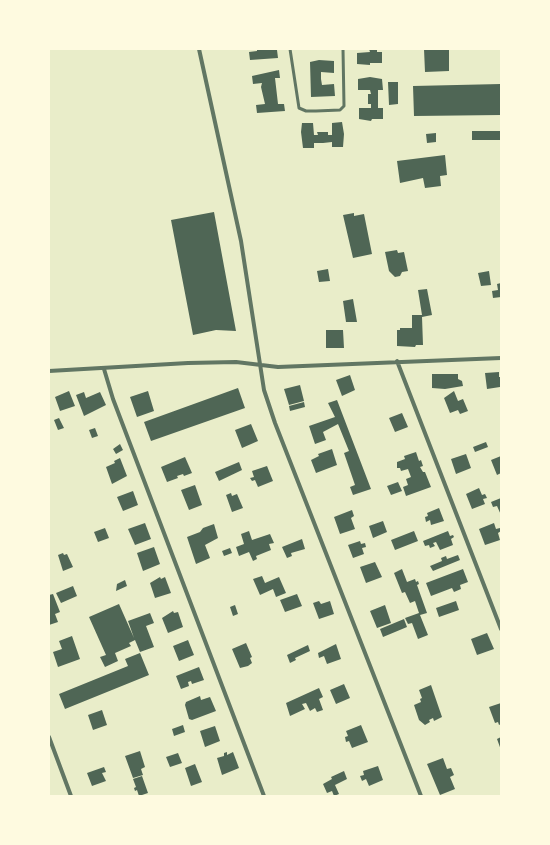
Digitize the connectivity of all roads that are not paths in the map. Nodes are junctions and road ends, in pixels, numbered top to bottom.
1 (199, 49) edge
2 (290, 49) edge
3 (344, 49) edge
4 (501, 358) edge
5 (397, 361) junction
6 (259, 364) junction
7 (104, 369) junction
8 (49, 371) edge
9 (501, 629) edge
10 (49, 737) edge
11 (72, 796) edge
12 (264, 796) edge
13 (421, 796) edge

1 - 6 street
2 - 3 lane
4 - 5 street
5 - 6 street
5 - 9 street
6 - 7 street
6 - 13 street
7 - 8 street
7 - 12 street
10 - 11 street

